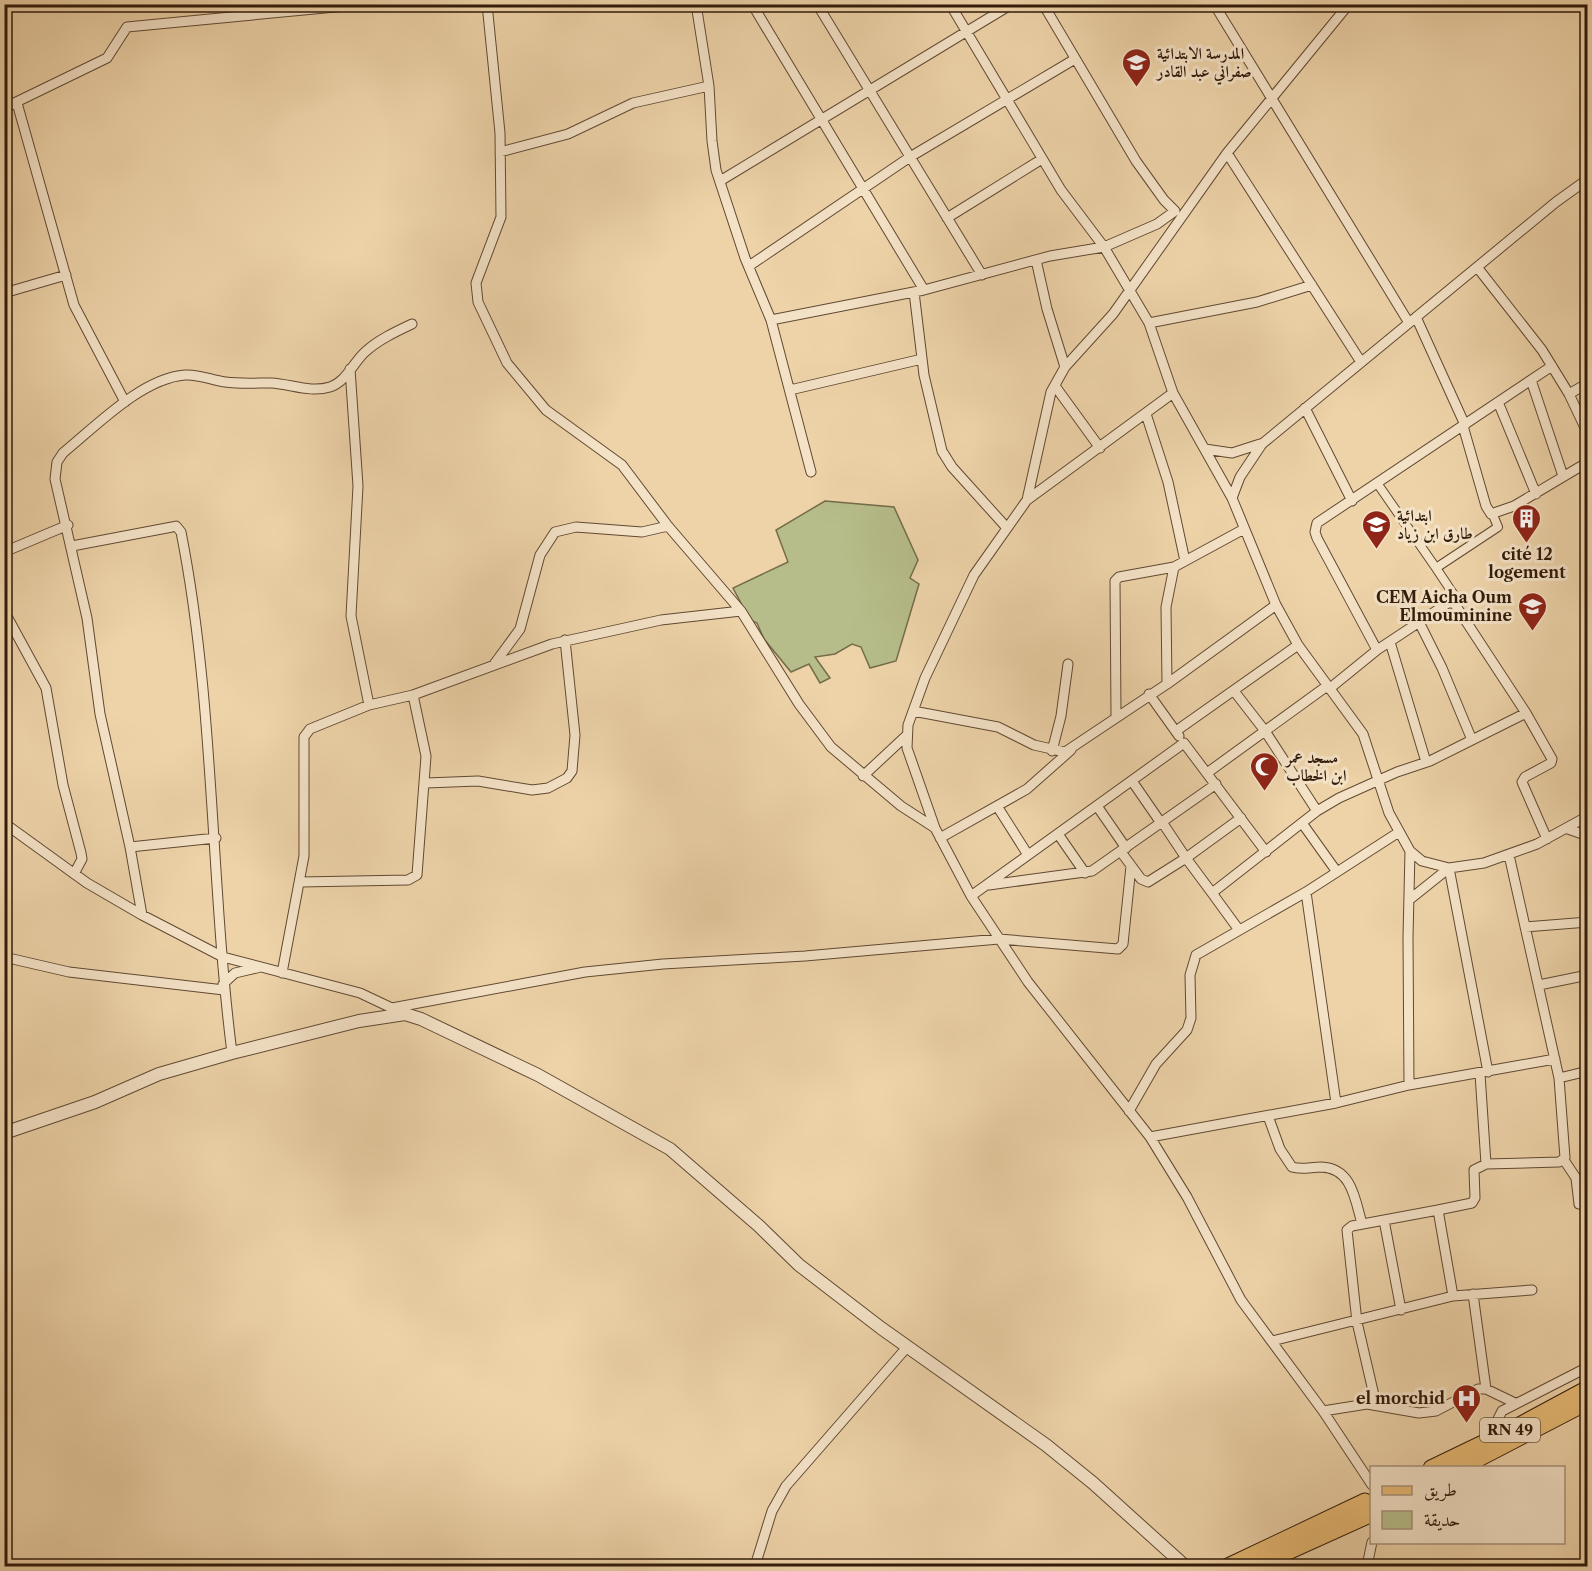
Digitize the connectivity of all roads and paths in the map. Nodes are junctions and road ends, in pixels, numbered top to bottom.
1 (367, 4) edge
2 (487, 4) edge
3 (696, 4) edge
4 (752, 4) edge
5 (818, 4) edge
6 (950, 4) edge
7 (1012, 4) edge
8 (1043, 4) edge
9 (1214, 4) edge
10 (1349, 4) edge
11 (966, 32) junction
12 (1075, 59) junction
13 (710, 86) junction
14 (869, 89) junction
15 (1006, 100) junction
16 (1270, 100) junction
17 (17, 103) junction
18 (4, 108) edge
19 (821, 119) junction
20 (500, 152) junction
21 (1227, 153) junction
22 (910, 157) junction
23 (1042, 159) junction
24 (1587, 179) edge
25 (720, 181) junction
26 (863, 189) junction
27 (1179, 213) junction
28 (947, 218) junction
29 (1104, 247) junction
30 (1036, 260) junction
31 (748, 266) junction
32 (1477, 267) junction
33 (66, 275) junction
34 (982, 275) junction
35 (1312, 285) junction
36 (1130, 289) junction
37 (919, 291) junction
38 (4, 293) edge
39 (1413, 320) junction
40 (771, 321) junction
41 (1149, 322) junction
42 (412, 324) dead end
43 (922, 359) junction
44 (1361, 362) junction
45 (1552, 366) junction
46 (1065, 367) junction
47 (350, 369) junction
48 (1531, 380) junction
49 (1587, 383) edge
50 (1055, 386) junction
51 (790, 390) junction
52 (1173, 393) junction
53 (1569, 394) junction
54 (125, 402) junction
55 (1498, 402) junction
56 (1305, 408) junction
57 (1146, 414) junction
58 (1464, 425) junction
59 (1587, 434) edge
60 (1262, 444) junction
61 (1100, 448) junction
62 (1204, 450) junction
63 (1587, 462) edge
64 (811, 472) dead end
65 (1563, 476) junction
66 (1377, 483) junction
67 (1536, 494) junction
68 (1232, 498) junction
69 (1027, 500) junction
70 (1352, 501) junction
71 (1493, 515) junction
72 (68, 525) junction
73 (668, 526) junction
74 (1007, 528) junction
75 (1244, 529) junction
76 (72, 546) junction
77 (4, 552) edge
78 (1185, 561) junction
79 (1174, 567) junction
80 (1436, 567) junction
81 (1448, 603) junction
82 (1276, 605) junction
83 (4, 611) edge
84 (741, 611) junction
85 (1419, 622) junction
86 (565, 640) junction
87 (1390, 642) junction
88 (1298, 645) junction
89 (1377, 650) junction
90 (1068, 664) dead end
91 (493, 665) junction
92 (1167, 684) junction
93 (1328, 687) junction
94 (1234, 691) junction
95 (1149, 694) junction
96 (413, 695) junction
97 (369, 705) junction
98 (913, 711) junction
99 (1526, 713) junction
100 (1116, 715) junction
101 (1265, 730) junction
102 (1176, 731) junction
103 (907, 735) junction
104 (1472, 740) junction
105 (1184, 743) junction
106 (1072, 748) junction
107 (1052, 751) junction
108 (1426, 762) junction
109 (1207, 773) junction
110 (863, 776) junction
111 (1378, 780) junction
112 (1132, 781) junction
113 (426, 783) junction
114 (1216, 784) junction
115 (997, 806) junction
116 (1097, 806) junction
117 (1317, 811) junction
118 (1587, 816) edge
119 (1241, 818) junction
120 (4, 823) edge
121 (1161, 823) junction
122 (1302, 824) junction
123 (935, 828) junction
124 (1568, 829) junction
125 (1399, 832) junction
126 (1058, 834) junction
127 (1587, 836) edge
128 (216, 838) junction
129 (940, 838) junction
130 (1547, 839) junction
131 (130, 847) junction
132 (1123, 850) junction
133 (1410, 851) junction
134 (1266, 852) junction
135 (1028, 855) junction
136 (1509, 855) junction
137 (1186, 858) junction
138 (1131, 866) junction
139 (1449, 868) junction
140 (1337, 872) junction
141 (1085, 873) junction
142 (74, 874) junction
143 (300, 882) junction
144 (987, 885) junction
145 (1212, 892) junction
146 (1306, 892) junction
147 (971, 896) junction
148 (1409, 900) junction
149 (142, 915) junction
150 (1587, 922) edge
151 (1525, 927) junction
152 (1239, 930) junction
153 (999, 939) junction
154 (4, 957) edge
155 (223, 957) junction
156 (260, 967) junction
157 (282, 973) junction
158 (1587, 975) edge
159 (1539, 985) junction
160 (224, 987) junction
161 (392, 1008) junction
162 (405, 1014) junction
163 (232, 1053) junction
164 (1555, 1059) junction
165 (1587, 1071) edge
166 (1484, 1073) junction
167 (1559, 1078) junction
168 (1409, 1085) junction
169 (1336, 1103) junction
170 (1129, 1111) junction
171 (1268, 1116) junction
172 (4, 1133) edge
173 (1150, 1137) junction
174 (1564, 1160) junction
175 (1486, 1164) junction
176 (1587, 1205) edge
177 (1438, 1210) junction
178 (1384, 1220) junction
179 (1362, 1224) junction
180 (1532, 1290) dead end
181 (1473, 1294) junction
182 (1453, 1296) junction
183 (1401, 1310) junction
184 (1357, 1322) junction
185 (1272, 1341) junction
186 (908, 1346) junction
187 (1587, 1367) edge
188 (1587, 1388) edge
189 (1486, 1389) junction
190 (1587, 1402) edge
191 (1515, 1403) junction
192 (1376, 1404) junction
193 (1323, 1410) junction
194 (1502, 1434) junction
195 (1433, 1466) edge
196 (1463, 1466) edge
197 (1370, 1483) edge
198 (1370, 1505) edge
199 (1372, 1544) edge
200 (755, 1566) edge
201 (1185, 1566) edge
202 (1228, 1566) edge
203 (1257, 1566) edge
204 (1367, 1566) edge

1 - 17 street
2 - 20 street
3 - 13 street
4 - 19 street
5 - 14 street
6 - 11 street
7 - 11 street
8 - 12 street
9 - 16 street
10 - 16 street
11 - 14 street
11 - 15 street
12 - 15 street
12 - 27 street
13 - 20 street
13 - 25 street
14 - 19 street
14 - 22 street
15 - 22 street
15 - 23 street
16 - 21 street
16 - 39 street
17 - 18 street
17 - 33 street
19 - 25 street
19 - 26 street
20 - 73 street
21 - 27 street
21 - 35 street
22 - 26 street
22 - 28 street
23 - 28 street
23 - 29 street
24 - 32 street
25 - 31 street
26 - 31 street
26 - 37 street
27 - 29 street
27 - 36 street
28 - 34 street
29 - 30 street
29 - 36 street
30 - 34 street
30 - 46 street
31 - 40 street
32 - 39 street
32 - 45 street
33 - 38 street
33 - 54 street
34 - 37 street
35 - 41 street
35 - 44 street
36 - 41 street
36 - 46 street
37 - 40 street
37 - 43 street
39 - 44 street
39 - 58 street
40 - 51 street
41 - 52 street
42 - 47 street
43 - 51 street
43 - 74 street
44 - 56 street
45 - 48 street
45 - 53 street
46 - 50 street
47 - 54 street
47 - 97 street
48 - 55 street
48 - 65 street
49 - 53 street
50 - 61 street
50 - 69 street
51 - 64 street
52 - 57 street
52 - 62 street
53 - 59 street
54 - 72 street
55 - 58 street
55 - 67 street
56 - 60 street
56 - 70 street
57 - 61 street
57 - 78 street
58 - 66 street
58 - 71 street
60 - 62 street
60 - 68 street
61 - 69 street
62 - 68 street
63 - 65 street
65 - 67 street
66 - 70 street
66 - 80 street
67 - 71 street
68 - 75 street
69 - 74 street
70 - 89 street
71 - 80 street
72 - 76 street
72 - 77 street
73 - 84 street
73 - 91 street
74 - 98 street
75 - 78 street
75 - 82 street
76 - 128 street
76 - 131 street
78 - 79 street
79 - 92 street
79 - 100 street
80 - 81 street
81 - 85 street
81 - 99 street
82 - 88 street
82 - 92 street
83 - 142 street
84 - 86 street
84 - 110 street
85 - 87 street
85 - 104 street
86 - 91 street
86 - 113 street
87 - 89 street
87 - 108 street
88 - 93 street
88 - 94 street
89 - 93 street
90 - 107 street
91 - 96 street
92 - 95 street
93 - 101 street
93 - 111 street
94 - 101 street
94 - 102 street
95 - 100 street
95 - 102 street
96 - 97 street
96 - 113 street
97 - 143 street
98 - 103 street
98 - 107 street
99 - 104 street
99 - 130 street
100 - 106 street
101 - 109 street
101 - 117 street
102 - 105 street
103 - 110 street
103 - 123 street
104 - 108 street
105 - 109 street
105 - 112 street
106 - 107 street
106 - 115 street
108 - 111 street
109 - 114 street
110 - 123 street
111 - 117 street
111 - 125 street
112 - 116 street
112 - 121 street
113 - 143 street
114 - 119 street
114 - 121 street
115 - 129 street
115 - 135 street
116 - 126 street
116 - 132 street
117 - 122 street
118 - 124 street
119 - 134 street
119 - 137 street
120 - 142 street
121 - 132 street
121 - 137 street
122 - 134 street
122 - 140 street
123 - 129 street
124 - 127 street
124 - 130 street
125 - 133 street
125 - 140 street
126 - 135 street
126 - 141 street
128 - 131 street
128 - 155 street
129 - 147 street
130 - 136 street
131 - 149 street
132 - 138 street
132 - 141 street
133 - 139 street
133 - 148 street
134 - 145 street
135 - 144 street
136 - 139 street
136 - 151 street
137 - 138 street
137 - 145 street
138 - 153 street
139 - 148 street
139 - 166 street
140 - 146 street
141 - 144 street
142 - 149 street
143 - 157 street
144 - 147 street
145 - 152 street
146 - 152 street
146 - 169 street
147 - 153 street
148 - 168 street
149 - 155 street
150 - 151 street
151 - 159 street
152 - 170 street
153 - 161 street
153 - 170 street
154 - 160 street
155 - 156 street
155 - 160 street
156 - 157 street
156 - 160 street
157 - 161 street
158 - 159 street
159 - 164 street
160 - 163 street
161 - 162 street
162 - 163 street
162 - 186 street
163 - 172 street
164 - 166 street
164 - 167 street
165 - 167 street
166 - 168 street
166 - 175 street
167 - 174 street
168 - 169 street
169 - 171 street
170 - 173 street
171 - 173 street
171 - 179 street
173 - 185 street
174 - 175 street
174 - 176 street
175 - 177 street
177 - 178 street
177 - 182 street
178 - 179 street
178 - 183 street
179 - 184 street
180 - 181 street
181 - 182 street
181 - 189 street
182 - 183 street
183 - 184 street
184 - 185 street
184 - 192 street
185 - 193 street
186 - 200 street
186 - 201 street
187 - 191 street
188 - 194 main road, RN 49
189 - 191 street
189 - 192 street
190 - 196 main road, RN 49
191 - 194 street
192 - 193 street
193 - 197 street
194 - 195 main road, RN 49
198 - 202 main road
198 - 203 main road
199 - 204 street

